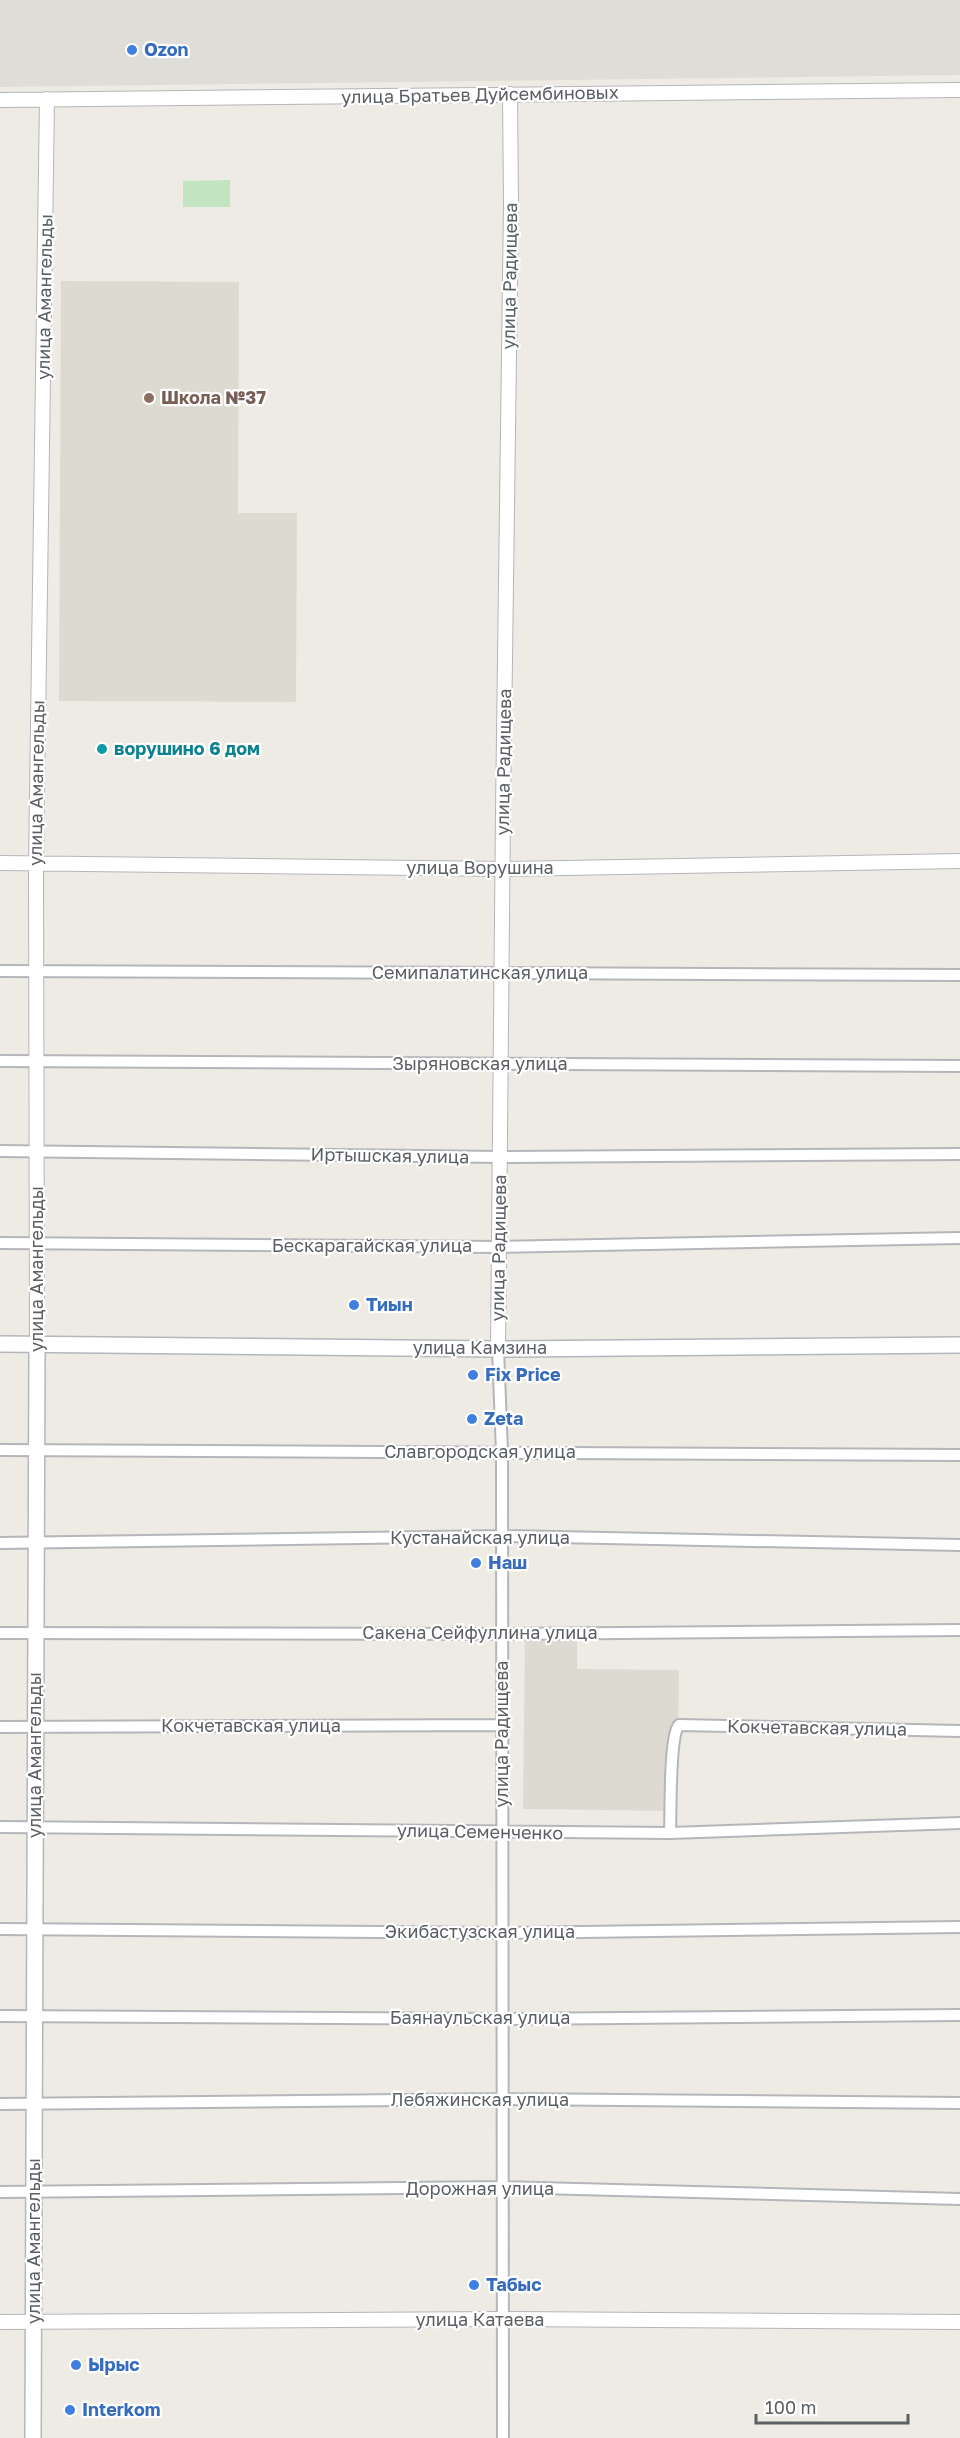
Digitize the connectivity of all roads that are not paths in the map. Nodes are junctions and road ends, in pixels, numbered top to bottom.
1 (960, 90) edge
2 (510, 94) junction
3 (47, 99) junction
4 (0, 100) edge
5 (960, 861) edge
6 (0, 863) edge
7 (36, 864) junction
8 (503, 869) junction
9 (0, 970) edge
10 (36, 971) junction
11 (502, 974) junction
12 (960, 975) edge
13 (0, 1061) edge
14 (36, 1061) junction
15 (501, 1064) junction
16 (960, 1066) edge
17 (37, 1150) junction
18 (0, 1151) edge
19 (960, 1154) edge
20 (500, 1157) junction
21 (960, 1238) edge
22 (0, 1243) edge
23 (38, 1243) junction
24 (499, 1247) junction
25 (0, 1344) edge
26 (37, 1345) junction
27 (960, 1345) edge
28 (498, 1349) junction
29 (0, 1450) edge
30 (37, 1450) junction
31 (502, 1452) junction
32 (960, 1455) edge
33 (502, 1536) junction
34 (0, 1543) edge
35 (35, 1543) junction
36 (960, 1545) edge
37 (960, 1630) edge
38 (36, 1632) junction
39 (0, 1633) edge
40 (502, 1634) junction
41 (502, 1725) junction
42 (0, 1727) edge
43 (35, 1727) junction
44 (960, 1731) edge
45 (960, 1823) edge
46 (0, 1827) edge
47 (35, 1828) junction
48 (502, 1832) junction
49 (670, 1833) junction
50 (960, 1927) edge
51 (0, 1929) edge
52 (35, 1929) junction
53 (502, 1933) junction
54 (960, 2015) edge
55 (0, 2016) edge
56 (34, 2016) junction
57 (502, 2019) junction
58 (502, 2099) junction
59 (960, 2103) edge
60 (0, 2104) edge
61 (34, 2104) junction
62 (502, 2187) junction
63 (0, 2192) edge
64 (34, 2192) junction
65 (960, 2199) edge
66 (503, 2319) junction
67 (0, 2322) edge
68 (33, 2322) junction
69 (960, 2322) edge
70 (33, 2438) edge
71 (503, 2438) edge

1 - 2 street, улица Братьев Дуйсембиновых
2 - 3 street, улица Братьев Дуйсембиновых
2 - 8 street, улица Радищева
3 - 4 street, улица Братьев Дуйсембиновых
3 - 7 street, улица Амангельды
5 - 8 street, улица Ворушина
6 - 7 street, улица Ворушина
7 - 8 street, улица Ворушина
7 - 10 street, улица Амангельды
8 - 11 street, улица Радищева
9 - 10 street, Семипалатинская улица
10 - 11 street, Семипалатинская улица
10 - 14 street, улица Амангельды
11 - 12 street, Семипалатинская улица
11 - 15 street, улица Радищева
13 - 14 street, Зыряновская улица
14 - 15 street, Зыряновская улица
14 - 17 street, улица Амангельды
15 - 16 street, Зыряновская улица
15 - 20 street, улица Радищева
17 - 18 street, Иртышская улица
17 - 20 street, Иртышская улица
17 - 23 street, улица Амангельды
19 - 20 street, Иртышская улица
20 - 24 street, улица Радищева
21 - 24 street, Бескарагайская улица
22 - 23 street, Бескарагайская улица
23 - 24 street, Бескарагайская улица
23 - 26 street, улица Амангельды
24 - 28 street, улица Радищева
25 - 26 main road, улица Камзина
26 - 28 main road, улица Камзина
26 - 30 main road, улица Амангельды
27 - 28 main road, улица Камзина
28 - 31 street, улица Радищева
29 - 30 street, Славгородская улица
30 - 31 street, Славгородская улица
30 - 35 main road, улица Амангельды
31 - 32 street, Славгородская улица
31 - 33 street, улица Радищева
33 - 35 street, Кустанайская улица
33 - 36 street, Кустанайская улица
33 - 40 street, улица Радищева
34 - 35 street, Кустанайская улица
35 - 38 main road, улица Амангельды
37 - 40 street, Сакена Сейфуллина улица
38 - 39 street, Сакена Сейфуллина улица
38 - 40 street, Сакена Сейфуллина улица
38 - 43 main road, улица Амангельды
40 - 41 street, улица Радищева
41 - 43 street, Кокчетавская улица
41 - 48 street, улица Радищева
42 - 43 street, Кокчетавская улица
43 - 47 main road, улица Амангельды
44 - 49 street, Кокчетавская улица
45 - 49 street, улица Семенченко
46 - 47 street, улица Семенченко
47 - 48 street, улица Семенченко
47 - 52 main road, улица Амангельды
48 - 49 street, улица Семенченко
48 - 53 street, улица Радищева
50 - 53 street, Экибастузская улица
51 - 52 street, Экибастузская улица
52 - 53 street, Экибастузская улица
52 - 56 main road, улица Амангельды
53 - 57 street, улица Радищева
54 - 57 street, Баянаульская улица
55 - 56 street, Баянаульская улица
56 - 57 street, Баянаульская улица
56 - 61 main road, улица Амангельды
57 - 58 street, улица Радищева
58 - 59 street, Лебяжинская улица
58 - 61 street, Лебяжинская улица
58 - 62 street, улица Радищева
60 - 61 street, Лебяжинская улица
61 - 64 main road, улица Амангельды
62 - 64 street, Дорожная улица
62 - 65 street, Дорожная улица
62 - 66 street, улица Радищева
63 - 64 street, Дорожная улица
64 - 68 main road, улица Амангельды
66 - 68 street, улица Катаева
66 - 69 street, улица Катаева
66 - 71 street, улица Радищева
67 - 68 street, улица Катаева
68 - 70 main road, улица Амангельды

